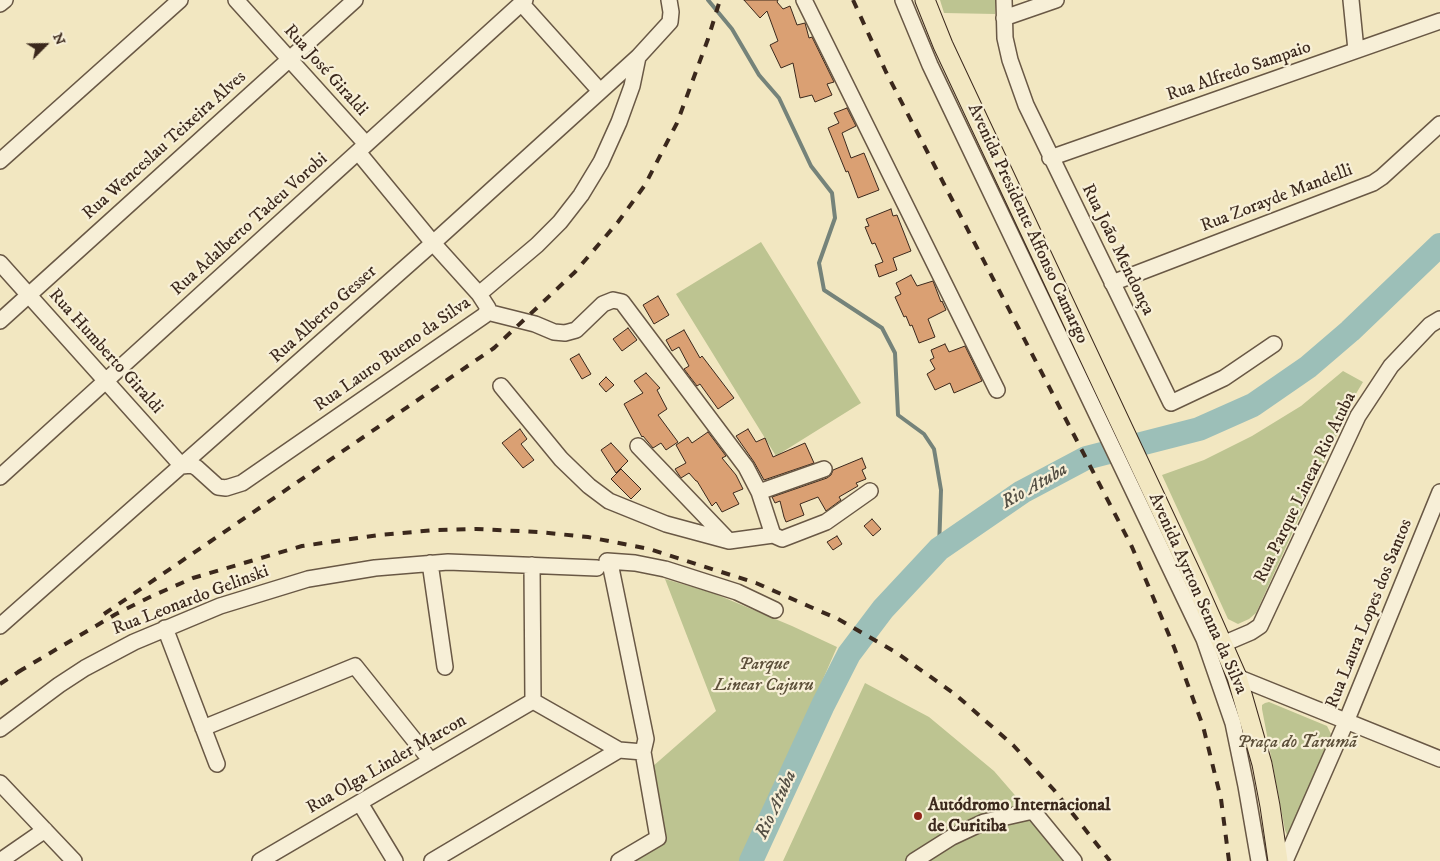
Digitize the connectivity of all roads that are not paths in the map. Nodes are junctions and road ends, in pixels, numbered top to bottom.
1 (4, 0) edge
2 (180, 0) edge
3 (236, 0) edge
4 (355, 0) edge
5 (669, 0) edge
6 (804, 0) edge
7 (903, 0) edge
8 (924, 0) edge
9 (1004, 0) edge
10 (1056, 0) edge
11 (1351, 0) edge
12 (523, 2) edge
13 (0, 4) edge
14 (1004, 18) junction
15 (1440, 21) edge
16 (1356, 50) junction
17 (638, 57) junction
18 (289, 59) junction
19 (600, 91) junction
20 (1440, 124) edge
21 (362, 148) junction
22 (1050, 158) junction
23 (0, 161) edge
24 (433, 243) junction
25 (0, 263) edge
26 (1112, 283) junction
27 (479, 294) junction
28 (28, 295) junction
29 (487, 312) junction
30 (1440, 319) edge
31 (0, 320) edge
32 (1274, 344) dead end
33 (106, 381) junction
34 (500, 386) dead end
35 (997, 390) dead end
36 (1099, 399) junction
37 (638, 446) dead end
38 (1131, 446) joint
39 (182, 466) junction
40 (824, 469) dead end
41 (0, 477) edge
42 (759, 492) junction
43 (870, 492) dead end
44 (1440, 492) edge
45 (1159, 524) junction
46 (773, 535) junction
47 (728, 541) junction
48 (430, 563) junction
49 (532, 565) junction
50 (605, 566) junction
51 (776, 610) dead end
52 (0, 626) edge
53 (165, 628) junction
54 (1223, 644) junction
55 (445, 667) dead end
56 (1237, 677) junction
57 (533, 701) junction
58 (1346, 722) junction
59 (203, 728) junction
60 (0, 729) edge
61 (619, 750) junction
62 (643, 752) junction
63 (1440, 759) edge
64 (431, 761) junction
65 (217, 764) dead end
66 (0, 783) edge
67 (360, 803) junction
68 (45, 830) junction
69 (0, 861) edge
70 (74, 861) edge
71 (260, 861) edge
72 (395, 861) edge
73 (432, 861) edge
74 (620, 861) edge
75 (914, 861) edge
76 (1074, 861) edge
77 (1259, 861) edge
78 (1278, 861) edge
79 (1285, 861) edge

1 - 13 street
2 - 23 street
3 - 18 street, Rua José Giraldi
4 - 18 street, Rua Wenceslau Teixeira Alves
5 - 17 street, Rua Alberto Gesser
6 - 35 street
7 - 36 street
8 - 36 main road, Avenida Presidente Affonso Camargo
9 - 14 street, Rua João Mendonça
10 - 14 street
11 - 16 street
12 - 19 street
12 - 21 street, Rua Adalberto Tadeu Vorobi
14 - 22 street, Rua João Mendonça
15 - 16 street, Rua Alfredo Sampaio
16 - 22 street, Rua Alfredo Sampaio
17 - 19 street, Rua Alberto Gesser
17 - 27 street, Rua Lauro Bueno da Silva
18 - 21 street, Rua José Giraldi
18 - 28 street, Rua Wenceslau Teixeira Alves
19 - 24 street, Rua Alberto Gesser
20 - 26 street, Rua Zorayde Mandelli
21 - 24 street, Rua José Giraldi
21 - 33 street, Rua Adalberto Tadeu Vorobi
22 - 26 street, Rua João Mendonça
24 - 27 street, Rua José Giraldi
24 - 39 street, Rua Alberto Gesser
25 - 28 street, Rua Humberto Giraldi
26 - 32 street, Rua João Mendonça
27 - 29 street, Rua Lauro Bueno da Silva
28 - 31 street, Rua Wenceslau Teixeira Alves
28 - 33 street, Rua Humberto Giraldi
29 - 39 street, Rua Lauro Bueno da Silva
29 - 42 street
30 - 54 street, Rua Parque Linear Rio Atuba
33 - 39 street, Rua Humberto Giraldi
33 - 41 street, Rua Adalberto Tadeu Vorobi
34 - 47 street
36 - 38 main road, Avenida Presidente Affonso Camargo
36 - 45 street
37 - 47 street
38 - 45 main road, Avenida Ayrton Senna da Silva
39 - 52 street, Rua Alberto Gesser
40 - 42 street
42 - 46 street
43 - 46 street
44 - 58 street, Rua Laura Lopes dos Santos
45 - 54 main road, Avenida Ayrton Senna da Silva
45 - 77 street
46 - 47 street
48 - 49 street, Rua Leonardo Gelinski
48 - 53 street, Rua Leonardo Gelinski
48 - 55 street
49 - 50 street, Rua Leonardo Gelinski
49 - 57 street
50 - 51 street, Rua Leonardo Gelinski
50 - 62 street
53 - 59 street
53 - 60 street, Rua Leonardo Gelinski
54 - 56 main road, Avenida Ayrton Senna da Silva
56 - 58 street
56 - 78 main road, Avenida Ayrton Senna da Silva
57 - 61 street
57 - 64 street, Rua Olga Linder Marcon
58 - 63 street
58 - 79 street, Rua Laura Lopes dos Santos
59 - 64 street
59 - 65 street
61 - 62 street
61 - 73 street
62 - 74 street
64 - 67 street, Rua Olga Linder Marcon
66 - 68 street
67 - 71 street, Rua Olga Linder Marcon
67 - 72 street
68 - 69 street
68 - 70 street
75 - 76 street

